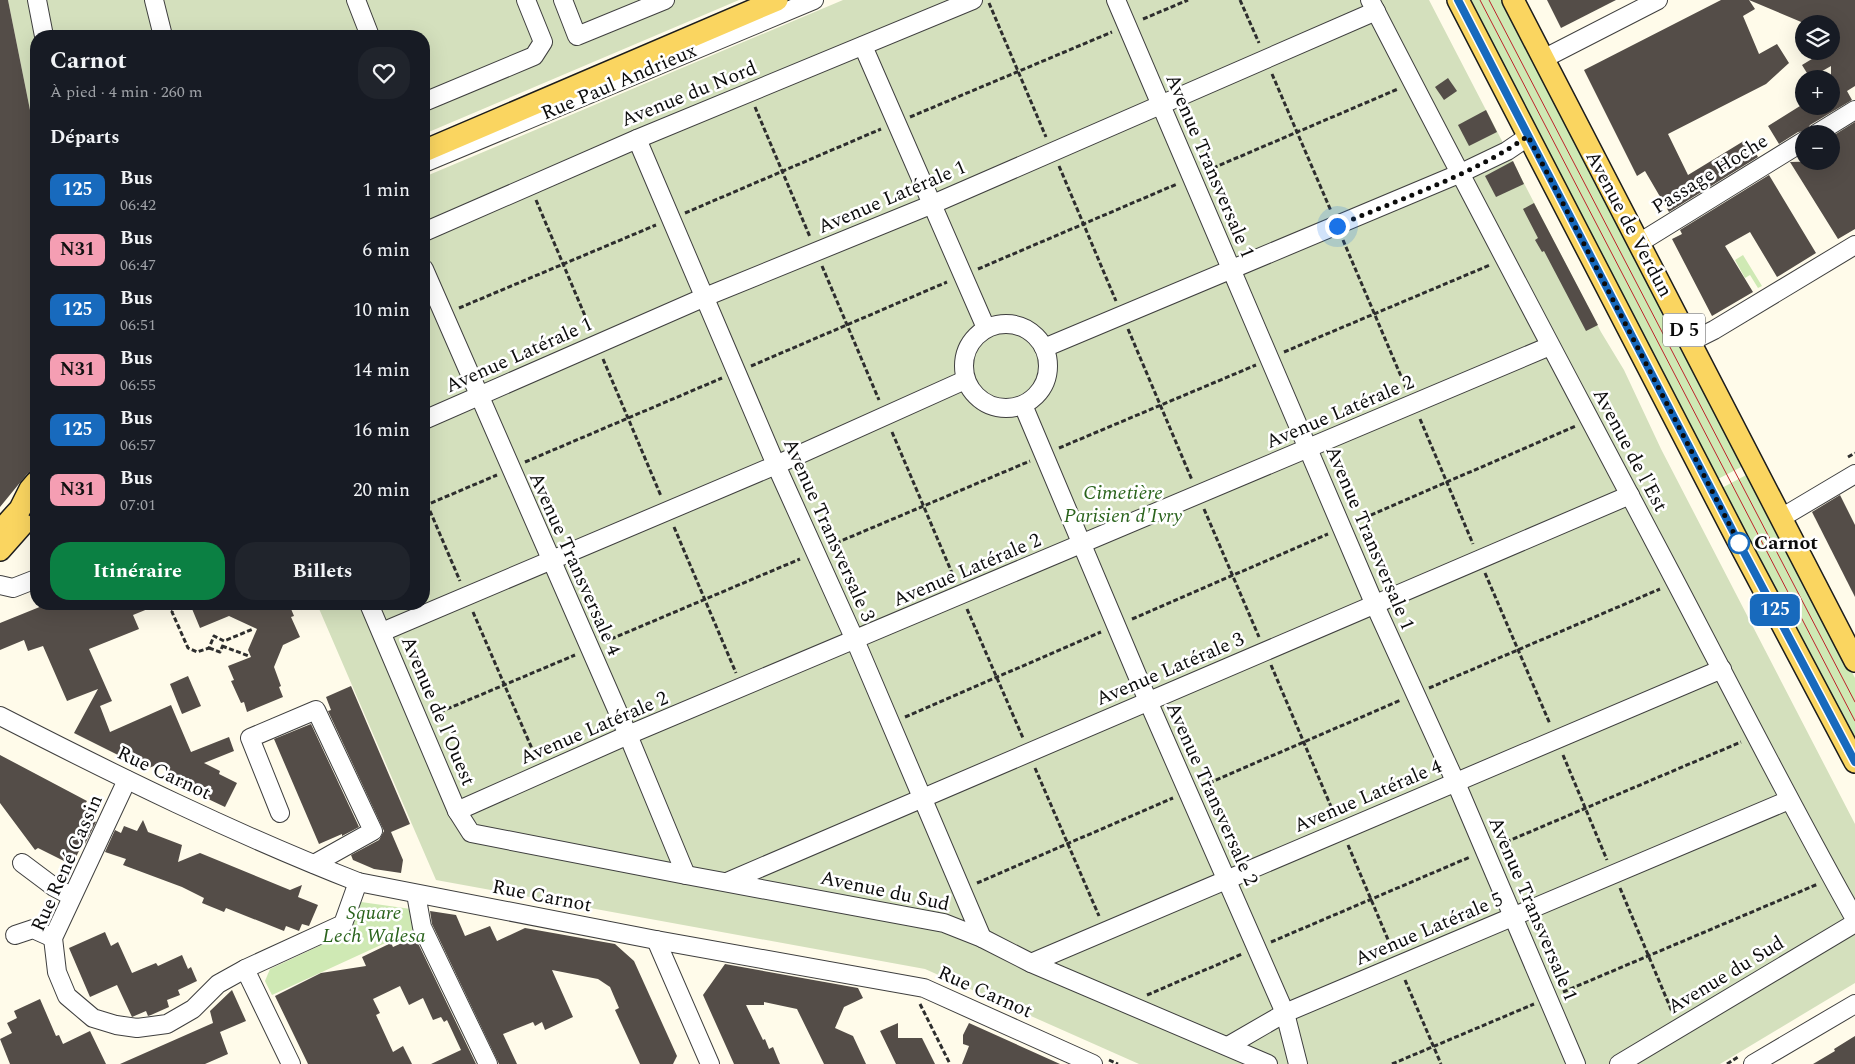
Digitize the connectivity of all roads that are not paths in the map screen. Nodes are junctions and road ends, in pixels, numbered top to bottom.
1 (37, 0) edge
2 (154, 0) edge
3 (356, 0) edge
4 (526, 0) edge
5 (562, 0) edge
6 (665, 0) edge
7 (777, 0) edge
8 (814, 0) edge
9 (973, 0) edge
10 (1116, 0) edge
11 (1458, 0) edge
12 (1513, 0) edge
13 (1658, 0) edge
14 (1373, 6) edge
15 (43, 30) edge
16 (162, 30) edge
17 (368, 30) edge
18 (863, 46) junction
19 (1543, 59) junction
20 (430, 99) edge
21 (1160, 105) junction
22 (1855, 110) edge
23 (1831, 125) edge
24 (1528, 136) junction
25 (637, 138) junction
26 (1795, 147) edge
27 (430, 148) edge
28 (430, 160) edge
29 (1461, 173) junction
30 (933, 204) junction
31 (430, 229) edge
32 (1639, 243) junction
33 (1855, 245) edge
34 (1232, 270) junction
35 (430, 284) edge
36 (705, 298) junction
37 (986, 328) junction
38 (1690, 342) junction
39 (1550, 346) junction
40 (1044, 348) junction
41 (965, 380) junction
42 (478, 396) junction
43 (1023, 405) junction
44 (430, 417) edge
45 (1309, 448) junction
46 (776, 464) junction
47 (1855, 474) edge
48 (30, 489) edge
49 (1630, 495) junction
50 (30, 516) edge
51 (1781, 518) junction
52 (0, 531) edge
53 (1083, 545) junction
54 (0, 550) edge
55 (551, 560) junction
56 (30, 581) edge
57 (0, 585) edge
58 (1374, 603) junction
59 (373, 610) edge
60 (382, 632) junction
61 (855, 640) junction
62 (1855, 661) edge
63 (1722, 669) junction
64 (1148, 702) junction
65 (0, 716) edge
66 (628, 735) junction
67 (1855, 762) edge
68 (127, 780) junction
69 (1456, 783) junction
70 (922, 799) junction
71 (1789, 800) junction
72 (457, 811) junction
73 (280, 812) dead end
74 (470, 833) joint
75 (22, 863) dead end
76 (314, 864) junction
77 (686, 876) junction
78 (1226, 879) junction
79 (358, 882) junction
80 (727, 882) junction
81 (416, 894) junction
82 (71, 896) junction
83 (1512, 917) junction
84 (1855, 921) edge
85 (15, 935) dead end
86 (53, 938) junction
87 (982, 938) junction
88 (656, 940) junction
89 (1031, 963) junction
90 (245, 969) junction
91 (1855, 1004) edge
92 (1285, 1013) junction
93 (1228, 1046) junction
94 (291, 1064) edge
95 (488, 1064) edge
96 (710, 1064) edge
97 (1093, 1064) edge
98 (1268, 1064) edge
99 (1298, 1064) edge
100 (1576, 1064) edge
101 (1619, 1064) edge
102 (1753, 1064) edge

1 - 15 street
2 - 16 street
3 - 17 street
4 - 20 street
5 - 6 street
7 - 27 main road, Rue Paul Andrieux
8 - 28 street, Rue Paul Andrieux
9 - 18 street, Avenue du Nord
10 - 21 street, Avenue Transversale 1
11 - 24 main road, D 5
12 - 19 main road, Avenue de Verdun / D 5
13 - 19 street
14 - 21 street, Avenue Latérale 1
14 - 29 street, Avenue de l'Est
18 - 25 street, Avenue du Nord
18 - 30 street
19 - 32 main road, Avenue de Verdun / D 5
21 - 30 street, Avenue Latérale 1
21 - 34 street, Avenue Transversale 1
22 - 23 street
24 - 29 street
24 - 67 main road, D 5
25 - 31 street, Avenue du Nord
25 - 36 street, Avenue Transversale 3
26 - 32 street, Passage Hoche
29 - 34 street
29 - 39 street, Avenue de l'Est
30 - 36 street, Avenue Latérale 1
30 - 37 street
32 - 38 main road, Avenue de Verdun / D 5
33 - 38 street
34 - 40 street
34 - 45 street, Avenue Transversale 1
35 - 42 street, Avenue Transversale 4
36 - 42 street, Avenue Latérale 1
36 - 46 street, Avenue Transversale 3
37 - 40 street
37 - 41 street
38 - 51 main road, Avenue de Verdun / D 5
39 - 45 street, Avenue Latérale 2
39 - 49 street, Avenue de l'Est
40 - 43 street
41 - 43 street
41 - 46 street
42 - 44 street, Avenue Latérale 1
42 - 55 street, Avenue Transversale 4
43 - 53 street, Avenue Transversale 2
45 - 53 street, Avenue Latérale 2
45 - 58 street, Avenue Transversale 1
46 - 55 street
46 - 61 street, Avenue Transversale 3
47 - 51 street
48 - 52 main road
49 - 58 street, Avenue Latérale 3
49 - 63 street, Avenue de l'Est
50 - 54 main road
51 - 62 main road, Avenue de Verdun / D 5
53 - 61 street, Avenue Latérale 2
53 - 64 street, Avenue Transversale 2
55 - 60 street
55 - 66 street, Avenue Transversale 4
56 - 57 street
58 - 64 street, Avenue Latérale 3
58 - 69 street, Avenue Transversale 1
59 - 60 street, Avenue de l'Ouest
60 - 72 street, Avenue de l'Ouest
61 - 66 street, Avenue Latérale 2
61 - 70 street, Avenue Transversale 3
63 - 69 street, Avenue Latérale 4
63 - 71 street, Avenue de l'Est
64 - 70 street, Avenue Latérale 3
64 - 78 street, Avenue Transversale 2
65 - 68 street, Rue Carnot
66 - 72 street, Avenue Latérale 2
66 - 77 street, Avenue Transversale 4
68 - 76 street, Rue Carnot
68 - 82 street, Rue René Cassin
69 - 78 street, Avenue Latérale 4
69 - 83 street, Avenue Transversale 1
70 - 80 street, Avenue Latérale 3
70 - 87 street, Avenue Transversale 3
71 - 83 street, Avenue Latérale 5
71 - 84 street, Avenue de l'Est
72 - 74 street, Avenue de l'Ouest
73 - 76 street
74 - 77 street, Avenue du Sud
75 - 82 street
76 - 79 street, Rue Carnot
77 - 80 street, Avenue du Sud
78 - 89 street, Avenue Latérale 4
78 - 92 street, Avenue Transversale 2
79 - 81 street, Rue Carnot
79 - 90 street, Rue René Cassin
80 - 87 street, Avenue du Sud
81 - 88 street, Rue Carnot
81 - 95 street
82 - 86 street, Rue René Cassin
83 - 92 street, Avenue Latérale 5
83 - 100 street, Avenue Transversale 1
84 - 101 street, Avenue du Sud
85 - 86 street
86 - 90 street, Rue René Cassin
87 - 89 street, Avenue du Sud
88 - 96 street
88 - 97 street, Rue Carnot
89 - 93 street, Avenue du Sud
90 - 94 street
91 - 102 street
92 - 93 street, Avenue Latérale 5
92 - 99 street, Avenue Transversale 2
93 - 98 street, Avenue du Sud

